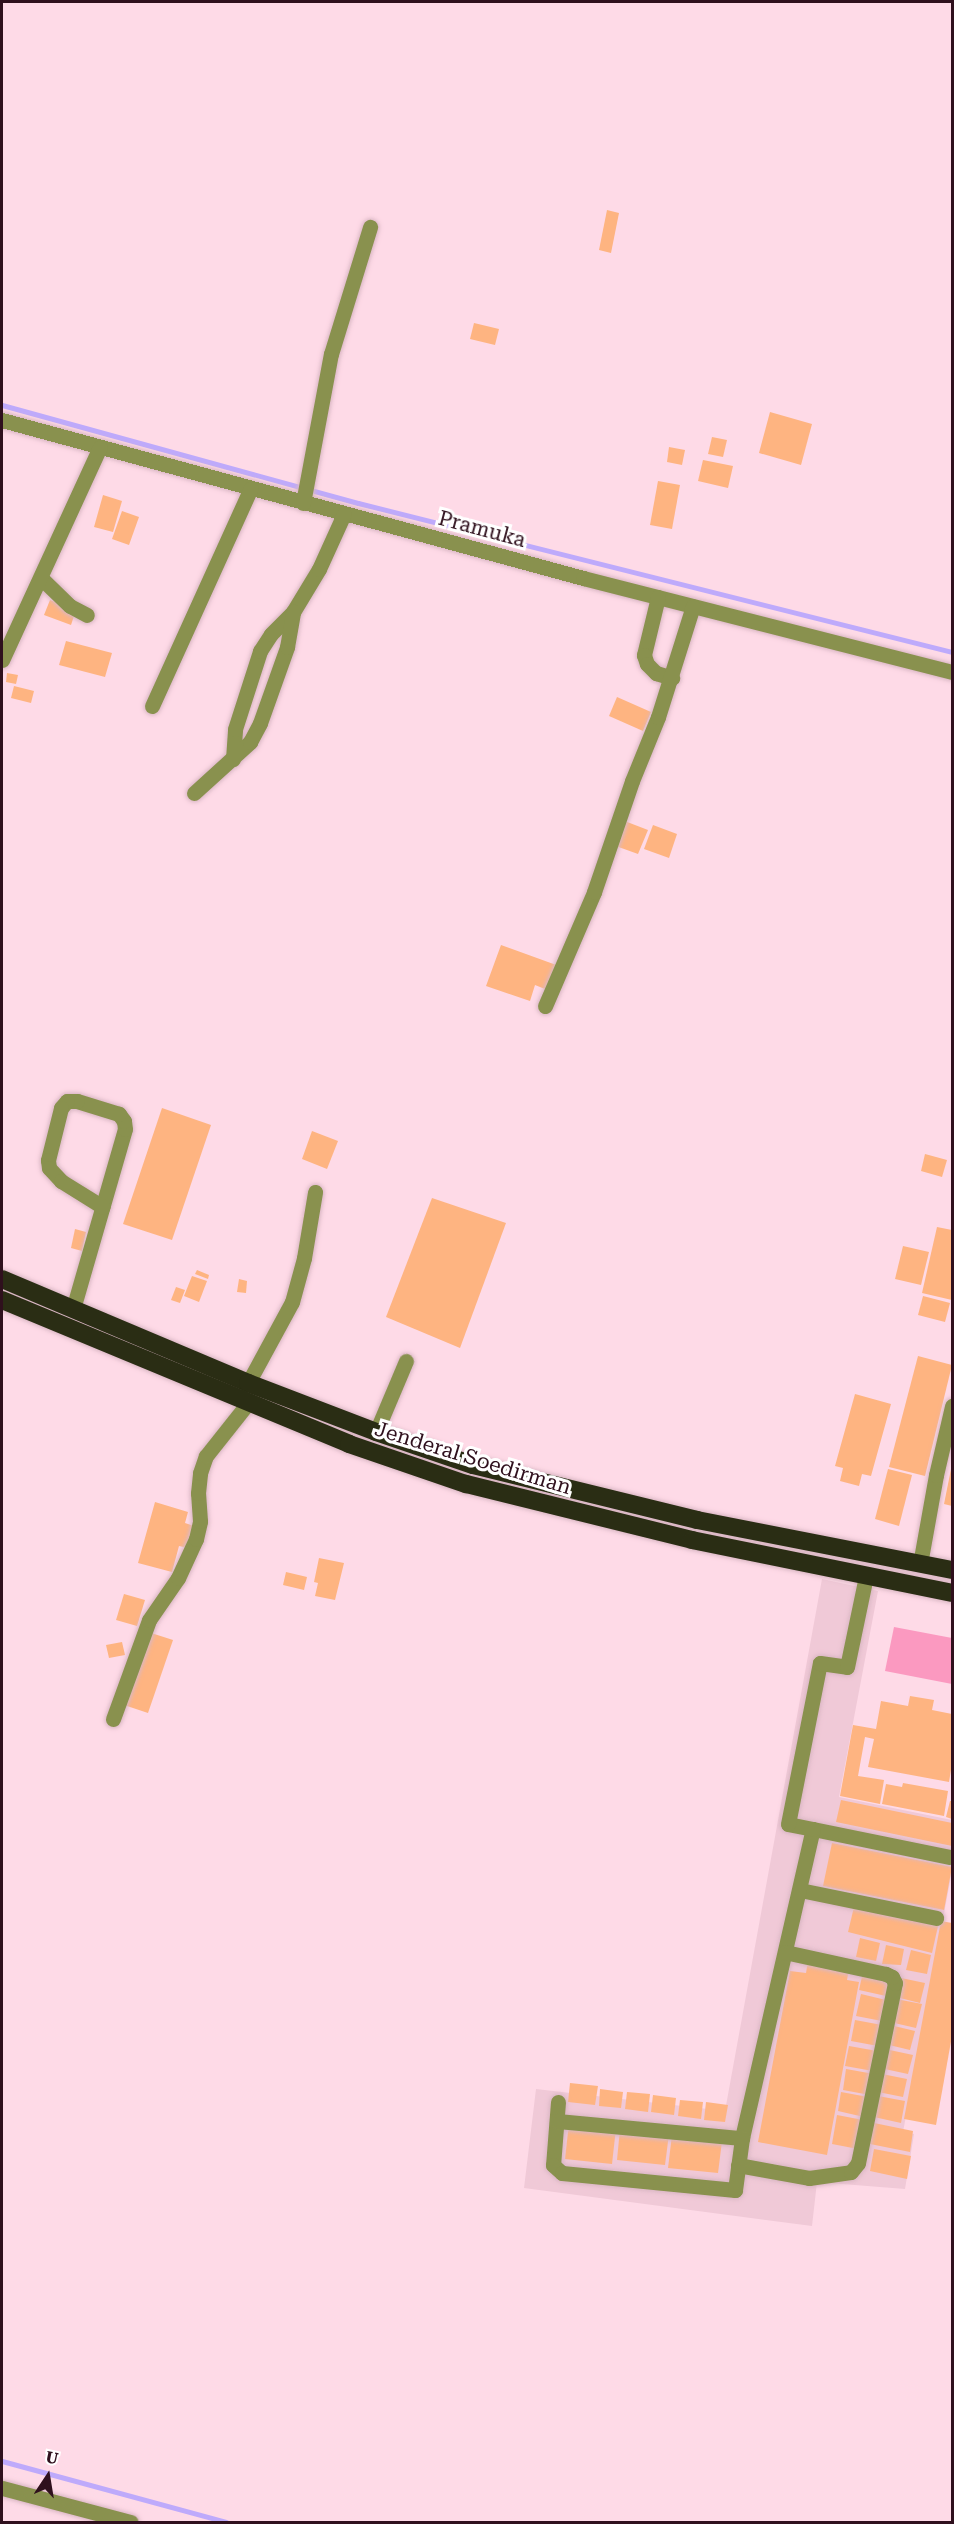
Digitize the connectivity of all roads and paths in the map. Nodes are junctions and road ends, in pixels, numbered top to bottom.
1 (370, 227) dead end
2 (2, 420) edge
3 (100, 447) junction
4 (251, 488) junction
5 (303, 503) junction
6 (344, 514) junction
7 (41, 578) junction
8 (658, 597) junction
9 (693, 606) junction
10 (293, 612) junction
11 (87, 615) dead end
12 (2, 660) edge
13 (952, 672) edge
14 (672, 678) junction
15 (248, 683) junction
16 (271, 693) junction
17 (152, 706) dead end
18 (233, 759) junction
19 (194, 793) dead end
20 (545, 1006) dead end
21 (315, 1192) dead end
22 (103, 1207) junction
23 (2, 1279) edge
24 (2, 1300) edge
25 (74, 1310) junction
26 (406, 1361) dead end
27 (248, 1383) junction
28 (248, 1403) junction
29 (952, 1406) edge
30 (376, 1432) junction
31 (920, 1564) junction
32 (952, 1570) edge
33 (866, 1576) junction
34 (952, 1593) edge
35 (113, 1719) dead end
36 (813, 1829) junction
37 (949, 1857) dead end
38 (800, 1890) junction
39 (936, 1918) dead end
40 (785, 1952) junction
41 (558, 2102) dead end
42 (557, 2121) junction
43 (742, 2138) junction
44 (738, 2165) junction
45 (2, 2488) edge
46 (131, 2523) edge

1 - 5 street
2 - 3 street, Pramuka
3 - 4 street, Pramuka
3 - 7 street
4 - 5 street, Pramuka
4 - 17 street
5 - 6 street, Pramuka
6 - 8 street, Pramuka
6 - 10 street
7 - 11 street
7 - 12 street
8 - 9 street, Pramuka
8 - 14 street
9 - 13 street, Pramuka
9 - 14 street
10 - 15 street
10 - 16 street
14 - 20 street
15 - 16 street
15 - 18 street
16 - 18 street
18 - 19 street
21 - 27 street
22 - 22 street
22 - 25 street
23 - 25 highway, Jenderal Soedirman
24 - 28 highway, Jenderal Soedirman
25 - 27 highway, Jenderal Soedirman
26 - 30 street
27 - 30 highway, Jenderal Soedirman
28 - 33 highway, Jenderal Soedirman
28 - 35 street
29 - 31 street
30 - 31 highway, Jenderal Soedirman
31 - 32 highway, Jenderal Soedirman
33 - 34 highway, Jenderal Soedirman
33 - 36 street
36 - 37 street
36 - 38 street
38 - 39 street
38 - 40 street
40 - 43 street
40 - 44 street
41 - 42 street
42 - 43 street
42 - 44 street
43 - 44 street
45 - 46 street

